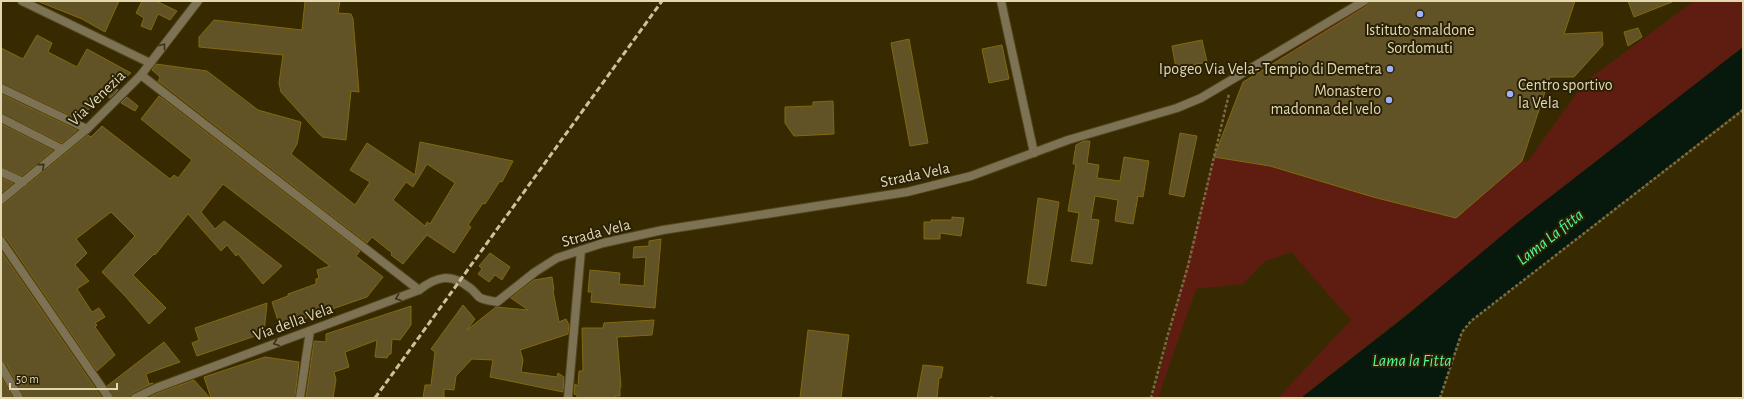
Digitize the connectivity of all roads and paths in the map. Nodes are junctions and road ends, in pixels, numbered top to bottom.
1 (22, 1) edge
2 (198, 1) edge
3 (1001, 1) edge
4 (1364, 1) edge
5 (150, 63) junction
6 (141, 75) junction
7 (1231, 80) junction
8 (1, 88) edge
9 (1743, 110) edge
10 (1, 118) edge
11 (86, 129) junction
12 (62, 148) junction
13 (1034, 153) junction
14 (1, 172) edge
15 (23, 182) junction
16 (1, 200) edge
17 (1, 241) edge
18 (581, 250) junction
19 (460, 281) joint
20 (419, 290) junction
21 (310, 331) junction
22 (1, 366) edge
23 (19, 398) edge
24 (109, 398) edge
25 (135, 398) edge
26 (300, 398) edge
27 (568, 398) edge
28 (1151, 398) edge
29 (1440, 398) edge

1 - 5 street
5 -> 2 street, Via Venezia
3 - 13 street
4 - 7 street, Strada Vela
5 - 6 street, Via Venezia
6 - 11 street, Via Venezia
6 - 20 street
7 - 13 street, Strada Vela
7 - 28 path
8 - 11 street
9 - 29 path
10 - 12 street
11 - 12 street, Via Venezia
15 -> 12 street, Via Venezia
13 - 18 street, Strada Vela
14 - 15 street
15 - 16 street, Via Venezia
17 - 24 street
18 - 19 street, Strada Vela
18 - 27 street
19 - 20 street, Via della Vela
20 -> 21 street, Via della Vela
21 -> 25 street, Via della Vela
21 - 26 street
22 - 23 street

